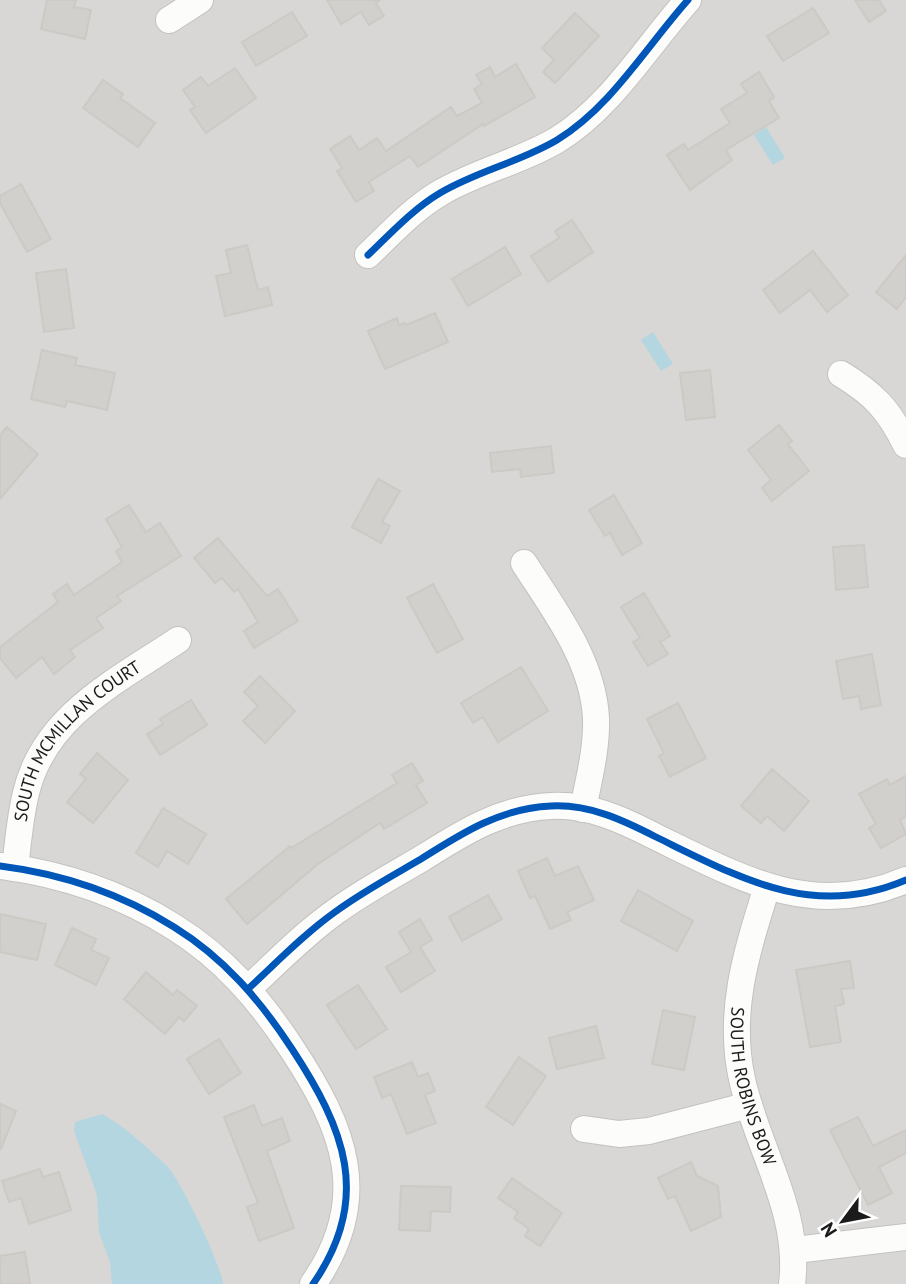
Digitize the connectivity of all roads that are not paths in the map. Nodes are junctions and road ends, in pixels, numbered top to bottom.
1 (201, 0) edge
2 (688, 0) edge
3 (169, 20) dead end
4 (368, 255) dead end
5 (841, 374) dead end
6 (906, 445) edge
7 (524, 563) dead end
8 (178, 640) dead end
9 (583, 808) junction
10 (8, 867) edge
11 (906, 880) edge
12 (767, 887) junction
13 (248, 989) junction
14 (749, 1105) junction
15 (584, 1129) dead end
16 (906, 1237) edge
17 (795, 1250) junction
18 (313, 1284) edge
19 (792, 1284) edge

1 - 3 street
2 - 4 street
5 - 6 street
7 - 9 street
8 - 10 street, SOUTH MCMILLAN COURT
9 - 12 street
9 - 13 street
10 - 13 street
11 - 12 street
12 - 14 street, SOUTH ROBINS BOW
13 - 18 street
14 - 15 street
14 - 17 street, SOUTH ROBINS BOW
16 - 17 street
17 - 19 street, SOUTH ROBINS BOW

